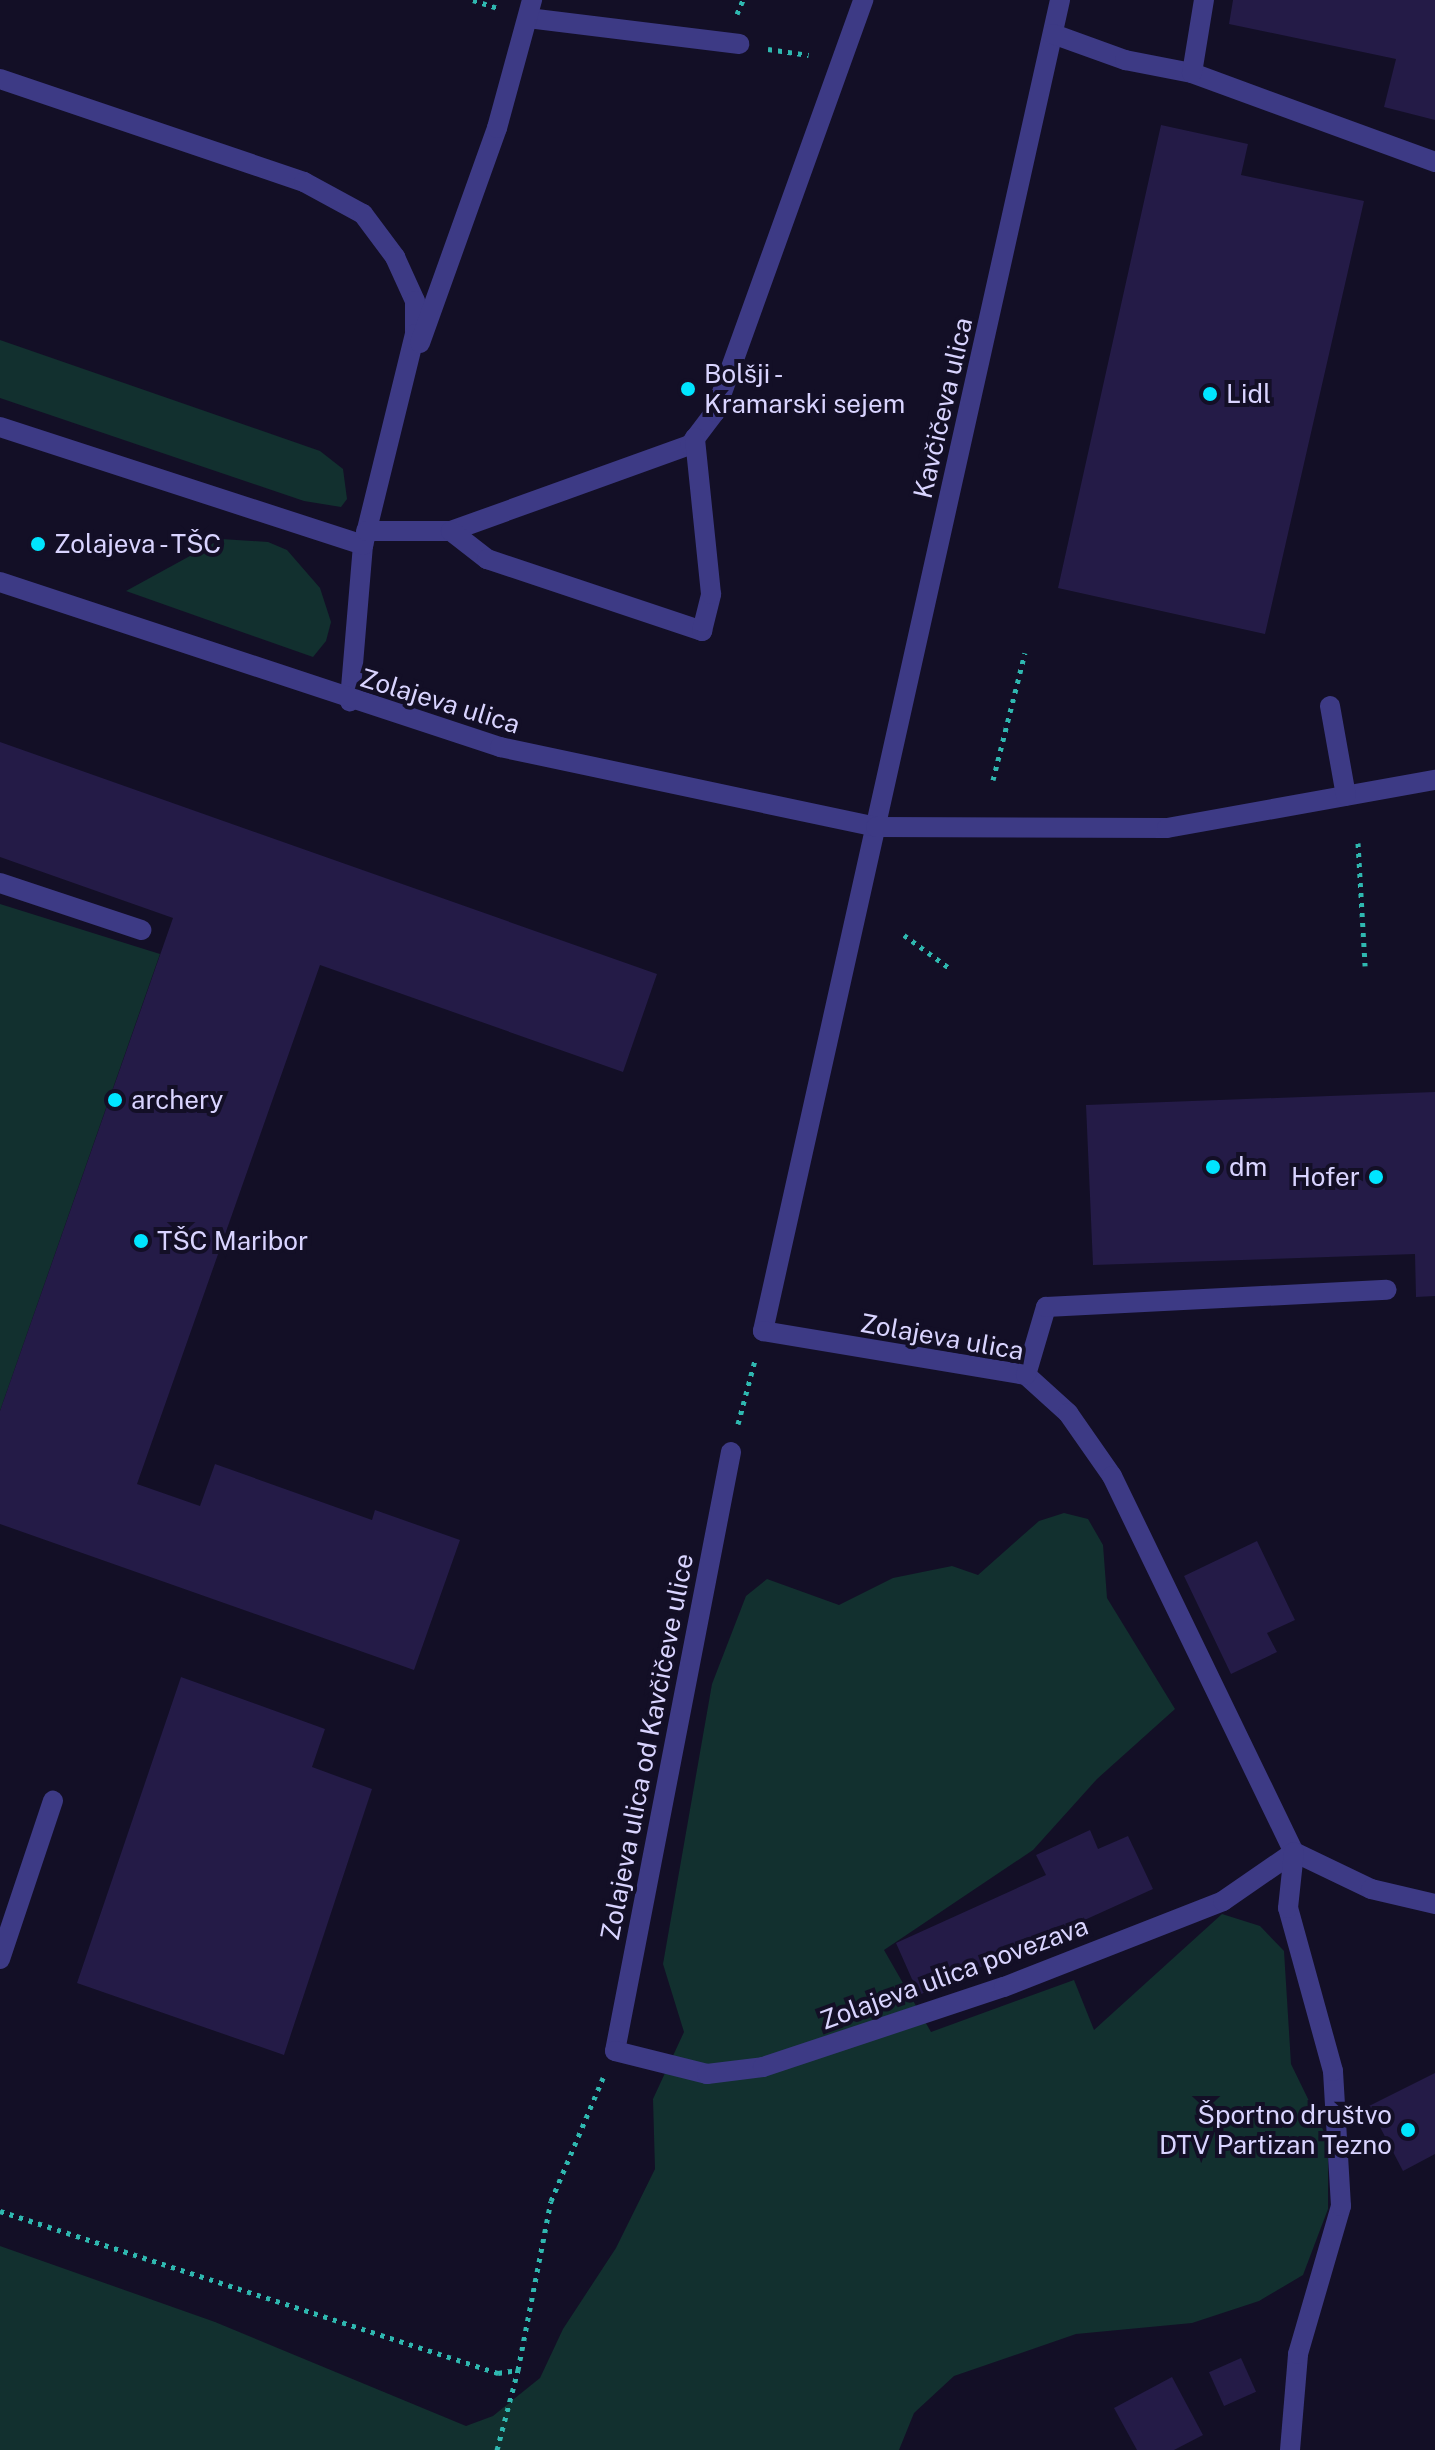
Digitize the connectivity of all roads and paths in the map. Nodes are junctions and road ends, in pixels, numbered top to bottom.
1 (863, 0) edge
2 (1060, 0) edge
3 (1204, 0) edge
4 (530, 9) edge
5 (1053, 34) junction
6 (739, 44) joint
7 (843, 60) junction
8 (1192, 73) junction
9 (0, 79) edge
10 (1435, 162) edge
11 (410, 369) junction
12 (0, 427) edge
13 (695, 438) junction
14 (451, 531) junction
15 (364, 538) junction
16 (0, 582) edge
17 (1025, 653) dead end
18 (350, 701) junction
19 (1330, 706) dead end
20 (993, 780) dead end
21 (1435, 780) edge
22 (1346, 796) junction
23 (876, 827) junction
24 (1358, 843) dead end
25 (0, 883) edge
26 (141, 930) dead end
27 (904, 935) dead end
28 (1365, 966) dead end
29 (952, 970) dead end
30 (1387, 1290) dead end
31 (763, 1331) junction
32 (1026, 1375) junction
33 (731, 1452) joint
34 (53, 1801) dead end
35 (1294, 1852) junction
36 (1435, 1904) edge
37 (0, 1959) edge
38 (615, 2051) junction
39 (0, 2211) edge
40 (518, 2370) junction
41 (497, 2450) edge
42 (1290, 2450) edge

1 - 7 street
2 - 5 street, Kavčičeva ulica
3 - 8 street
4 - 6 street
4 - 11 street
5 - 8 street
5 - 23 street, Kavčičeva ulica
6 - 7 path
7 - 13 street
8 - 10 street
9 - 11 street
11 - 15 street
12 - 15 street
13 - 14 street
13 - 14 street
14 - 15 street
15 - 18 street
16 - 18 street, Zolajeva ulica
17 - 20 path
18 - 23 street, Zolajeva ulica
19 - 22 street
21 - 22 street, Zolajeva ulica
22 - 23 street, Zolajeva ulica
23 - 31 street
24 - 28 path
25 - 26 street
27 - 29 path
30 - 32 street
31 - 32 street, Zolajeva ulica
31 - 33 path
32 - 35 street, Zolajeva ulica
33 - 38 street, Zolajeva ulica od Kavčičeve ulice
34 - 37 street
35 - 36 street
35 - 38 street, Zolajeva ulica povezava
35 - 42 street
38 - 40 path
39 - 40 path
40 - 41 path

